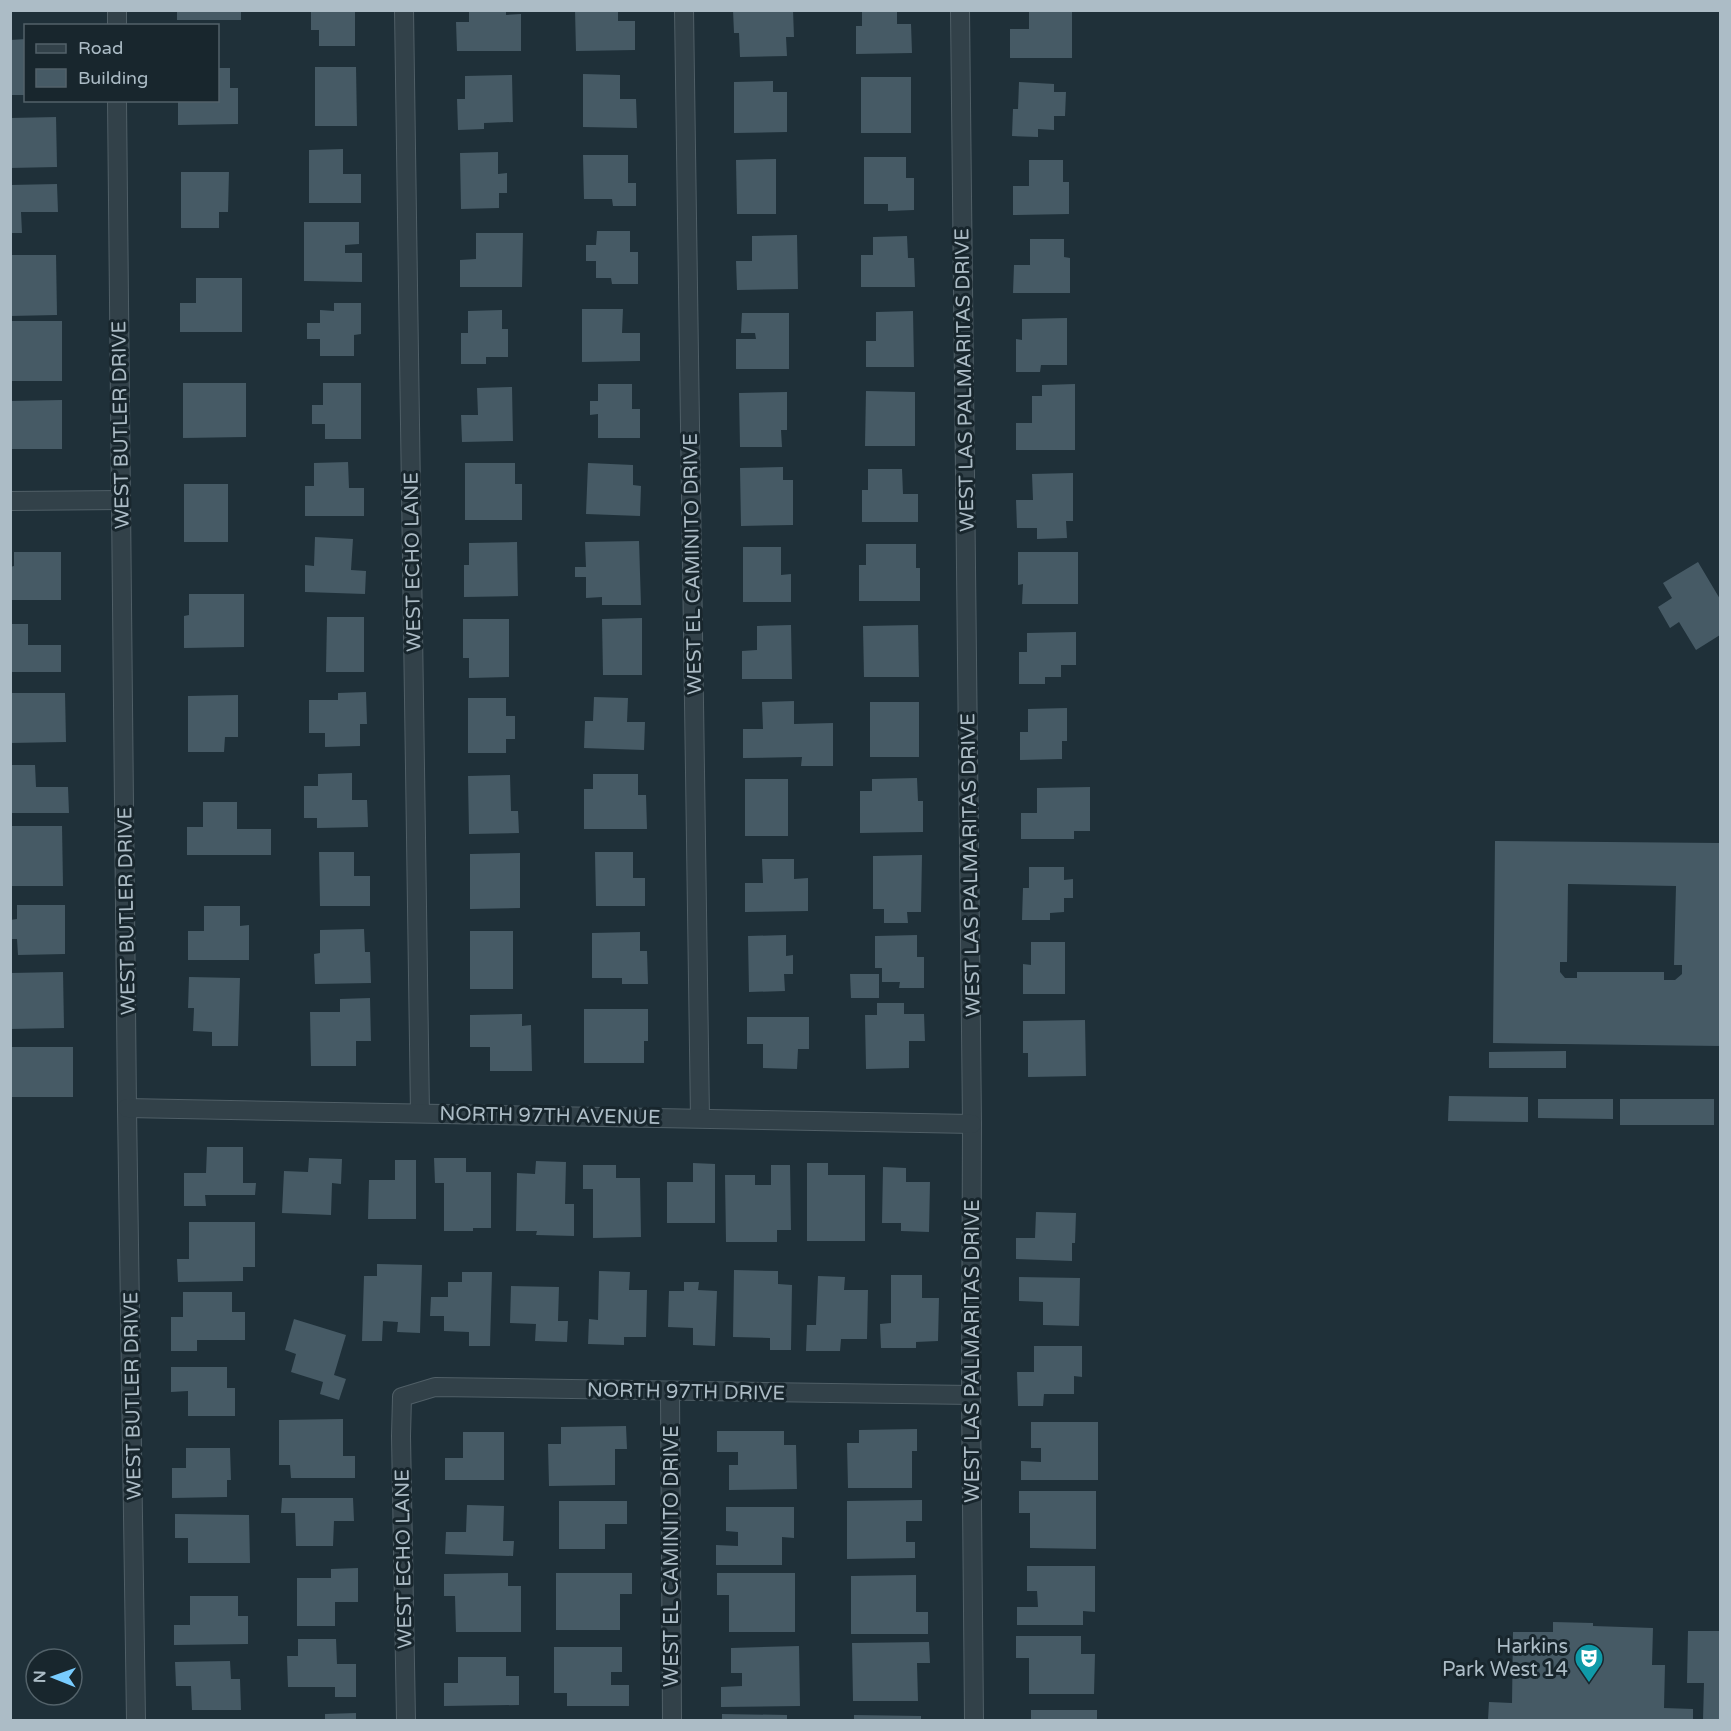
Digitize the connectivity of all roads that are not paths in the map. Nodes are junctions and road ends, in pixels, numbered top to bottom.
1 (404, 10) edge
2 (684, 10) edge
3 (960, 10) edge
4 (117, 102) edge
5 (121, 500) junction
6 (10, 501) edge
7 (127, 1108) junction
8 (420, 1113) junction
9 (700, 1118) junction
10 (972, 1124) junction
11 (670, 1391) junction
12 (971, 1395) junction
13 (402, 1397) joint
14 (136, 1720) edge
15 (406, 1720) edge
16 (672, 1720) edge
17 (974, 1720) edge

1 - 8 street, WEST ECHO LANE
2 - 9 street, WEST EL CAMINITO DRIVE
3 - 10 street, WEST LAS PALMARITAS DRIVE
4 - 5 street, WEST BUTLER DRIVE
5 - 6 street
5 - 7 street, WEST BUTLER DRIVE
7 - 8 street, NORTH 97TH AVENUE
7 - 14 street, WEST BUTLER DRIVE
8 - 9 street, NORTH 97TH AVENUE
9 - 10 street, NORTH 97TH AVENUE
10 - 12 street, WEST LAS PALMARITAS DRIVE
11 - 12 street, NORTH 97TH DRIVE
11 - 13 street, NORTH 97TH DRIVE
11 - 16 street, WEST EL CAMINITO DRIVE
12 - 17 street, WEST LAS PALMARITAS DRIVE
13 - 15 street, WEST ECHO LANE

